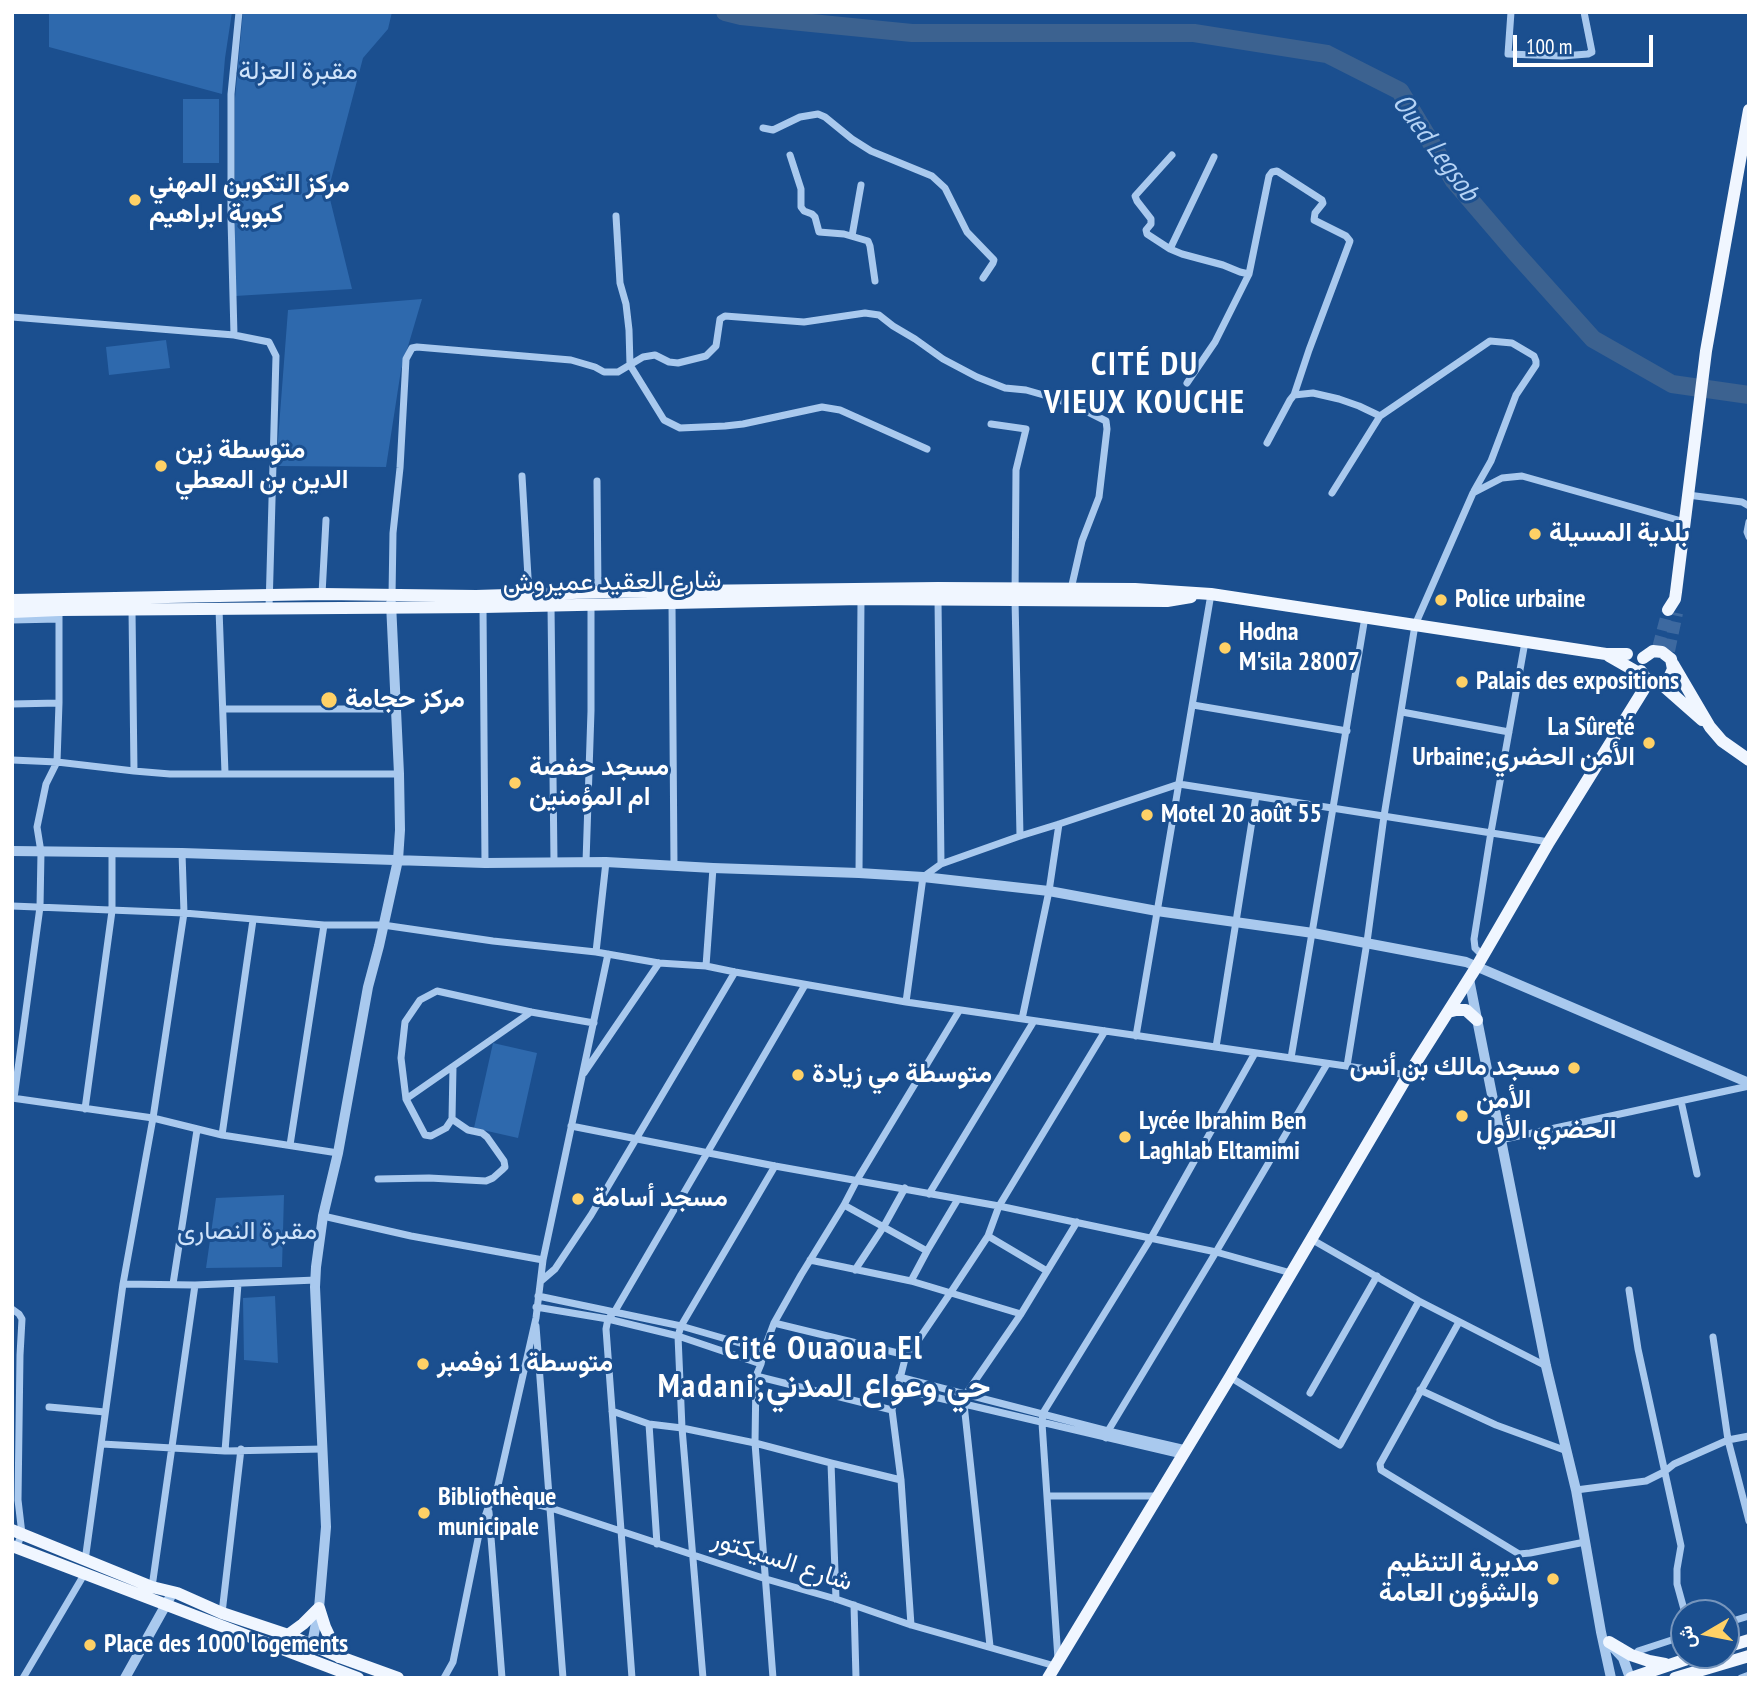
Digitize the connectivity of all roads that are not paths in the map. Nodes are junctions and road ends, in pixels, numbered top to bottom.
1 (239, 12) edge
2 (1511, 12) edge
3 (1584, 12) edge
4 (1749, 110) edge
5 (763, 128) dead end
6 (790, 155) dead end
7 (1172, 155) dead end
8 (1214, 158) dead end
9 (861, 185) dead end
10 (616, 216) dead end
11 (852, 236) junction
12 (1170, 249) junction
13 (1249, 274) junction
14 (983, 278) dead end
15 (875, 281) dead end
16 (12, 317) edge
17 (234, 335) junction
18 (630, 365) junction
19 (1187, 383) dead end
20 (1294, 395) junction
21 (1380, 416) junction
22 (991, 424) dead end
23 (1266, 443) dead end
24 (927, 449) dead end
25 (522, 476) dead end
26 (597, 481) dead end
27 (1332, 493) dead end
28 (1473, 493) junction
29 (1688, 495) junction
30 (1749, 506) edge
31 (326, 520) dead end
32 (1685, 522) junction
33 (1749, 522) edge
34 (1749, 537) edge
35 (1071, 589) junction
36 (598, 593) junction
37 (322, 594) junction
38 (529, 594) junction
39 (1015, 594) junction
40 (1212, 594) junction
41 (938, 598) junction
42 (861, 599) junction
43 (12, 600) edge
44 (270, 602) junction
45 (391, 602) junction
46 (672, 604) junction
47 (551, 606) junction
48 (591, 606) junction
49 (483, 607) junction
50 (59, 609) junction
51 (219, 609) junction
52 (132, 610) junction
53 (12, 612) edge
54 (1672, 612) tunnel mouth
55 (1365, 618) junction
56 (12, 620) edge
57 (1415, 625) junction
58 (1525, 642) junction
59 (1606, 654) junction
60 (1652, 662) junction
61 (59, 702) junction
62 (12, 704) edge
63 (1193, 705) junction
64 (223, 709) junction
65 (396, 709) junction
66 (1402, 712) junction
67 (1710, 727) junction
68 (1347, 731) junction
69 (1509, 732) junction
70 (12, 760) edge
71 (1749, 760) edge
72 (57, 762) junction
73 (134, 771) junction
74 (225, 773) junction
75 (399, 774) junction
76 (1179, 784) junction
77 (1256, 796) junction
78 (1334, 808) junction
79 (1384, 816) junction
80 (1059, 824) junction
81 (1491, 832) junction
82 (1020, 835) junction
83 (1549, 842) junction
84 (12, 851) edge
85 (41, 852) junction
86 (112, 853) junction
87 (182, 853) junction
88 (398, 860) junction
89 (554, 861) junction
90 (586, 862) junction
91 (606, 862) junction
92 (485, 863) junction
93 (941, 863) junction
94 (674, 866) junction
95 (713, 868) junction
96 (859, 873) junction
97 (923, 877) junction
98 (1049, 891) junction
99 (12, 906) edge
100 (40, 907) junction
101 (112, 911) junction
102 (1157, 911) junction
103 (184, 913) junction
104 (253, 920) junction
105 (1236, 922) junction
106 (324, 925) junction
107 (383, 925) junction
108 (1313, 933) junction
109 (1367, 943) junction
110 (596, 952) junction
111 (608, 954) junction
112 (1480, 961) junction
113 (659, 962) junction
114 (706, 966) junction
115 (735, 972) junction
116 (1469, 979) junction
117 (806, 985) junction
118 (906, 1002) junction
119 (959, 1011) junction
120 (531, 1012) junction
121 (1448, 1012) junction
122 (1022, 1019) junction
123 (1478, 1020) junction
124 (1034, 1021) junction
125 (594, 1023) junction
126 (1105, 1031) junction
127 (1136, 1036) junction
128 (1216, 1048) junction
129 (1255, 1053) junction
130 (1291, 1058) junction
131 (1327, 1063) junction
132 (1347, 1066) junction
133 (453, 1067) junction
134 (1408, 1075) junction
135 (582, 1076) junction
136 (1749, 1084) edge
137 (13, 1098) edge
138 (406, 1099) junction
139 (1681, 1101) junction
140 (85, 1109) junction
141 (153, 1118) junction
142 (452, 1119) junction
143 (571, 1126) junction
144 (197, 1130) junction
145 (222, 1135) junction
146 (636, 1138) junction
147 (1500, 1140) junction
148 (290, 1145) junction
149 (338, 1153) junction
150 (708, 1153) junction
151 (775, 1166) junction
152 (1697, 1174) dead end
153 (379, 1179) dead end
154 (857, 1180) junction
155 (905, 1188) junction
156 (929, 1194) junction
157 (958, 1199) junction
158 (844, 1205) junction
159 (999, 1206) junction
160 (323, 1216) junction
161 (1077, 1222) junction
162 (884, 1226) junction
163 (988, 1236) junction
164 (1151, 1238) junction
165 (1311, 1238) junction
166 (927, 1251) junction
167 (1216, 1252) junction
168 (810, 1260) junction
169 (543, 1261) junction
170 (855, 1270) junction
171 (1047, 1271) junction
172 (1292, 1273) junction
173 (1377, 1276) junction
174 (316, 1280) junction
175 (540, 1281) junction
176 (911, 1281) junction
177 (123, 1284) junction
178 (173, 1284) junction
179 (238, 1284) junction
180 (195, 1285) junction
181 (1629, 1290) dead end
182 (951, 1292) junction
183 (538, 1296) junction
184 (1419, 1301) junction
185 (536, 1307) junction
186 (12, 1309) edge
187 (615, 1311) junction
188 (1021, 1314) junction
189 (536, 1318) junction
190 (608, 1319) junction
191 (1459, 1322) junction
192 (774, 1323) junction
193 (681, 1325) junction
194 (678, 1336) junction
195 (1713, 1337) dead end
196 (764, 1350) junction
197 (16, 1355) edge
198 (906, 1355) junction
199 (761, 1364) junction
200 (1546, 1366) junction
201 (755, 1376) junction
202 (899, 1377) junction
203 (1230, 1377) junction
204 (896, 1388) junction
205 (1420, 1390) junction
206 (1310, 1393) dead end
207 (966, 1394) junction
208 (964, 1404) junction
209 (49, 1407) dead end
210 (892, 1410) junction
211 (612, 1411) junction
212 (105, 1412) junction
213 (1043, 1413) junction
214 (1042, 1423) junction
215 (649, 1424) junction
216 (682, 1428) junction
217 (1107, 1434) junction
218 (1749, 1436) edge
219 (1728, 1440) junction
220 (755, 1443) junction
221 (102, 1444) junction
222 (172, 1448) junction
223 (323, 1449) junction
224 (241, 1450) junction
225 (225, 1451) junction
226 (1567, 1451) junction
227 (1184, 1452) junction
228 (831, 1464) junction
229 (1664, 1472) junction
230 (901, 1480) junction
231 (1576, 1490) junction
232 (496, 1494) junction
233 (1048, 1496) junction
234 (1158, 1496) junction
235 (15, 1502) edge
236 (488, 1508) junction
237 (551, 1508) junction
238 (1749, 1521) edge
239 (17, 1532) edge
240 (621, 1532) junction
241 (1585, 1542) junction
242 (657, 1544) junction
243 (14, 1547) edge
244 (692, 1554) junction
245 (85, 1558) junction
246 (85, 1573) junction
247 (766, 1579) junction
248 (152, 1587) junction
249 (173, 1592) junction
250 (836, 1599) junction
251 (1681, 1599) edge
252 (167, 1605) junction
253 (854, 1605) junction
254 (319, 1608) junction
255 (222, 1613) junction
256 (911, 1625) junction
257 (288, 1635) junction
258 (1605, 1637) junction
259 (1670, 1641) edge
260 (313, 1645) junction
261 (990, 1646) junction
262 (1749, 1656) edge
263 (340, 1657) junction
264 (1635, 1657) junction
265 (309, 1659) junction
266 (1057, 1663) junction
267 (1669, 1664) joint
268 (1749, 1675) edge
269 (23, 1678) edge
270 (125, 1678) edge
271 (358, 1678) edge
272 (398, 1678) edge
273 (444, 1678) edge
274 (502, 1678) edge
275 (563, 1678) edge
276 (632, 1678) edge
277 (703, 1678) edge
278 (773, 1678) edge
279 (856, 1678) edge
280 (1048, 1678) edge
281 (1611, 1678) edge
282 (1631, 1678) edge
283 (1675, 1678) edge
284 (1741, 1678) edge

1 - 17 street
2 - 3 street
4 - 29 main road
5 - 14 street
6 - 11 street
7 - 12 street
8 - 12 street
9 - 11 street
10 - 18 street
11 - 15 street
12 - 13 street
13 - 19 street
13 - 20 street
16 - 17 street
17 - 44 street
18 - 24 street
18 - 35 street
18 - 45 street
20 - 21 street
20 - 23 street
21 - 27 street
21 - 28 street
22 - 39 street
25 - 38 street
26 - 36 street
28 - 32 street
28 - 57 street
29 - 30 street
29 - 32 main road
31 - 37 street
32 - 54 main road
33 - 34 street
35 - 39 main road, شارع العقيد عميروش
35 - 40 main road, شارع العقيد عميروش
36 - 38 main road, شارع العقيد عميروش
36 - 39 main road, شارع العقيد عميروش
37 - 44 main road, شارع العقيد عميروش
37 - 45 main road, شارع العقيد عميروش
38 - 45 main road, شارع العقيد عميروش
39 - 40 main road, شارع العقيد عميروش
39 - 41 main road, شارع العقيد عميروش
39 - 82 street
40 - 55 main road, شارع العقيد عميروش
40 - 63 street
41 - 42 main road, شارع العقيد عميروش
41 - 93 street
42 - 46 main road, شارع العقيد عميروش
42 - 96 street
43 - 50 main road, شارع العقيد عميروش
44 - 45 main road, شارع العقيد عميروش
44 - 50 main road, شارع العقيد عميروش
44 - 51 main road, شارع العقيد عميروش
45 - 49 main road, شارع العقيد عميروش
45 - 65 street
46 - 48 main road, شارع العقيد عميروش
46 - 94 street
47 - 48 main road, شارع العقيد عميروش
47 - 49 main road, شارع العقيد عميروش
47 - 89 street
48 - 90 street
49 - 92 street
50 - 52 main road, شارع العقيد عميروش
50 - 53 main road, شارع العقيد عميروش
50 - 56 street
50 - 61 street
51 - 52 main road, شارع العقيد عميروش
51 - 64 street
52 - 73 street
55 - 57 main road, شارع العقيد عميروش
55 - 68 street
57 - 58 main road, شارع العقيد عميروش
57 - 66 street
58 - 59 main road, شارع العقيد عميروش
58 - 69 street
59 - 60 main road
59 - 60 main road
60 - 67 main road
60 - 67 main road
60 - 83 main road
61 - 62 street
61 - 72 street
63 - 68 street
63 - 76 street
64 - 65 street
64 - 74 street
65 - 75 street
66 - 69 street
66 - 79 street
67 - 71 main road
68 - 78 street
69 - 81 street
70 - 72 street
72 - 73 street
72 - 85 street
73 - 74 street
74 - 75 street
75 - 88 street
76 - 77 street
76 - 80 street
76 - 102 street
77 - 78 street
77 - 105 street
78 - 79 street
78 - 108 street
79 - 81 street
79 - 109 street
80 - 82 street
80 - 98 street
81 - 83 street
81 - 112 street
82 - 93 street
83 - 112 main road
84 - 85 street
85 - 86 street
85 - 100 street
86 - 87 street
86 - 101 street
87 - 88 street
87 - 103 street
88 - 92 street
88 - 107 street
89 - 90 street
89 - 92 street
90 - 91 street
91 - 94 street
91 - 110 street
93 - 97 street
94 - 95 street
95 - 96 street
95 - 114 street
96 - 97 street
97 - 98 street
97 - 118 street
98 - 102 street
98 - 122 street
99 - 100 street
100 - 101 street
100 - 137 street
101 - 103 street
101 - 140 street
102 - 105 street
102 - 127 street
103 - 104 street
103 - 141 street
104 - 106 street
104 - 145 street
105 - 108 street
105 - 128 street
106 - 107 street
106 - 148 street
107 - 110 street
107 - 149 street
108 - 109 street
108 - 130 street
109 - 112 street
109 - 132 street
110 - 111 street
111 - 113 street
111 - 125 street
112 - 116 main road
112 - 136 street
113 - 114 street
113 - 135 street
114 - 115 street
115 - 117 street
115 - 146 street
116 - 121 main road
116 - 123 street
117 - 118 street
117 - 150 street
118 - 119 street
119 - 122 street
119 - 154 street
120 - 125 street
120 - 133 street
120 - 138 street
121 - 123 main road
121 - 134 main road
122 - 124 street
123 - 147 street
124 - 126 street
124 - 156 street
125 - 135 street
126 - 127 street
126 - 159 street
127 - 128 street
128 - 129 street
129 - 130 street
129 - 164 street
130 - 131 street
131 - 132 street
131 - 167 street
132 - 134 street
133 - 138 street
133 - 142 street
134 - 165 main road
135 - 143 street
136 - 139 street
137 - 140 street
138 - 142 street
139 - 147 street
139 - 152 street
140 - 141 street
141 - 144 street
141 - 177 street
142 - 153 street
143 - 146 street
143 - 169 street
144 - 145 street
144 - 178 street
145 - 148 street
146 - 150 street
146 - 175 street
147 - 200 street
148 - 149 street
149 - 160 street
150 - 151 street
150 - 187 street
151 - 154 street
151 - 193 street
154 - 155 street
154 - 158 street
155 - 156 street
155 - 162 street
156 - 157 street
157 - 159 street
157 - 166 street
158 - 162 street
158 - 168 street
159 - 161 street
159 - 163 street
160 - 169 street
160 - 174 street
161 - 164 street
161 - 171 street
162 - 166 street
162 - 170 street
163 - 171 street
163 - 182 street
164 - 167 street
164 - 213 street
165 - 172 main road
165 - 173 street
166 - 176 street
167 - 172 street
167 - 217 street
168 - 170 street
168 - 192 street
169 - 175 street
170 - 176 street
171 - 188 street
172 - 203 main road
173 - 184 street
173 - 206 street
174 - 179 street
174 - 223 street
175 - 183 street
176 - 182 street
177 - 178 street
177 - 212 street
178 - 180 street
179 - 180 street
179 - 225 street
180 - 222 street
181 - 229 street
182 - 188 street
182 - 198 street
183 - 185 street
183 - 187 street
184 - 191 street
184 - 203 street
185 - 189 street
185 - 190 street
186 - 197 street
187 - 190 street
187 - 193 street
188 - 207 street
189 - 232 street
189 - 237 street
190 - 194 street
190 - 211 street
191 - 200 street
191 - 205 street
192 - 196 street
192 - 198 street
193 - 194 street
193 - 196 street
194 - 199 street
194 - 216 street
195 - 219 street
196 - 199 street
197 - 235 street
198 - 202 street
199 - 201 street
200 - 226 street
201 - 210 street
201 - 220 street
202 - 204 street
202 - 207 street
203 - 227 main road
204 - 208 street
204 - 210 street
205 - 226 street
205 - 241 street
207 - 208 street
207 - 213 street
208 - 214 street
208 - 261 street
209 - 212 street
210 - 230 street
211 - 215 street
211 - 240 street
212 - 221 street
213 - 214 street
213 - 217 street
214 - 217 street
214 - 233 street
215 - 216 street
215 - 242 street
216 - 220 street
216 - 244 street
217 - 227 street
218 - 219 street
219 - 229 street
219 - 238 street
220 - 228 street
220 - 247 street
221 - 222 street
221 - 245 street
222 - 225 street
222 - 248 street
223 - 224 street
223 - 254 street
224 - 225 street
224 - 255 street
226 - 231 street
227 - 234 main road
228 - 230 street
228 - 250 street
229 - 231 street
229 - 251 street
230 - 256 street
231 - 241 street
232 - 236 street
232 - 237 street, شارع السيكتور
233 - 234 street
233 - 266 street
234 - 266 main road
235 - 239 street
236 - 273 street
236 - 274 street
237 - 240 street, شارع السيكتور
237 - 275 street
239 - 243 street
239 - 245 main road
240 - 242 street, شارع السيكتور
240 - 276 street
241 - 258 street
242 - 244 street, شارع السيكتور
243 - 246 main road
244 - 247 street, شارع السيكتور
244 - 277 street
245 - 246 street
245 - 248 main road
246 - 252 main road
246 - 269 street
247 - 250 street, شارع السيكتور
247 - 278 street
248 - 249 main road
249 - 252 street
249 - 255 main road
250 - 253 street, شارع السيكتور
252 - 265 main road
252 - 270 street
253 - 256 street, شارع السيكتور
253 - 279 street
254 - 257 main road
254 - 260 street
254 - 263 main road
255 - 257 main road
256 - 261 street, شارع السيكتور
257 - 260 main road
258 - 264 main road
258 - 281 street
258 - 282 street
259 - 264 street
260 - 263 main road
260 - 265 street
261 - 266 street, شارع السيكتور
262 - 283 main road
263 - 272 main road
264 - 267 main road
265 - 271 main road
266 - 280 main road
267 - 282 main road
268 - 284 street

